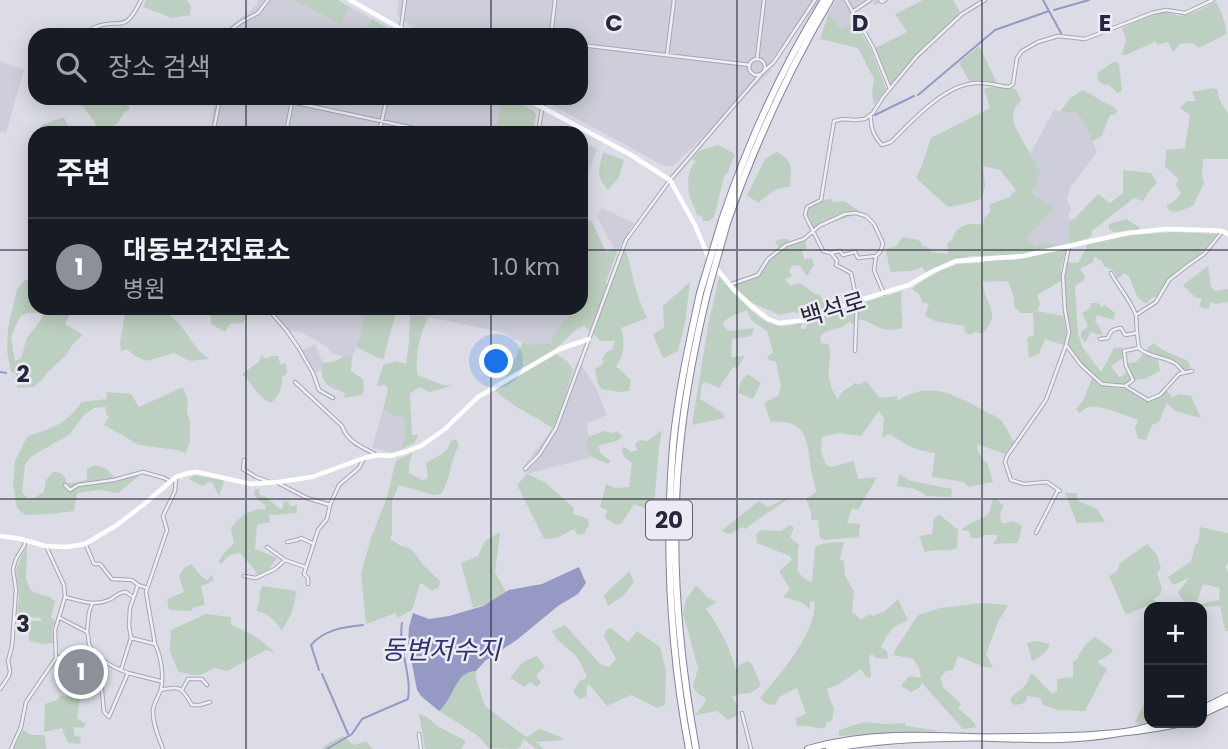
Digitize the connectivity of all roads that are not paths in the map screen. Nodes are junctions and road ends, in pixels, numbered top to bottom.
1 (141, 0) edge
2 (268, 0) edge
3 (350, 0) edge
4 (405, 0) edge
5 (555, 0) edge
6 (674, 0) edge
7 (764, 0) edge
8 (815, 0) edge
9 (824, 0) edge
10 (830, 0) edge
11 (846, 0) edge
12 (870, 0) edge
13 (985, 0) edge
14 (1213, 0) edge
15 (852, 12) junction
16 (93, 28) edge
17 (233, 28) edge
18 (395, 28) edge
19 (402, 28) edge
20 (552, 28) edge
21 (588, 46) edge
22 (667, 55) junction
23 (757, 59) junction
24 (763, 61) junction
25 (775, 62) junction
26 (750, 65) junction
27 (752, 73) junction
28 (763, 73) junction
29 (752, 86) junction
30 (890, 89) junction
31 (219, 105) edge
32 (291, 105) edge
33 (306, 105) edge
34 (385, 105) edge
35 (537, 105) edge
36 (543, 105) edge
37 (542, 108) junction
38 (871, 114) junction
39 (382, 121) junction
40 (214, 126) edge
41 (287, 126) edge
42 (381, 126) edge
43 (405, 126) edge
44 (539, 126) edge
45 (576, 126) edge
46 (588, 132) edge
47 (670, 180) junction
48 (724, 222) junction
49 (1228, 227) edge
50 (813, 232) junction
51 (1225, 233) edge
52 (1069, 246) junction
53 (831, 253) junction
54 (876, 256) junction
55 (1111, 273) dead end
56 (729, 285) junction
57 (704, 293) junction
58 (884, 294) junction
59 (857, 301) junction
60 (273, 315) edge
61 (1136, 315) junction
62 (1137, 333) junction
63 (589, 339) junction
64 (1100, 339) dead end
65 (1066, 345) junction
66 (1139, 348) junction
67 (855, 351) dead end
68 (1192, 371) dead end
69 (1184, 373) junction
70 (295, 382) dead end
71 (1125, 386) junction
72 (333, 398) dead end
73 (378, 455) junction
74 (364, 458) junction
75 (244, 460) dead end
76 (525, 469) dead end
77 (176, 477) junction
78 (171, 482) junction
79 (275, 483) junction
80 (65, 485) dead end
81 (330, 505) junction
82 (1037, 533) dead end
83 (0, 536) edge
84 (26, 540) junction
85 (287, 542) dead end
86 (85, 544) junction
87 (314, 544) junction
88 (46, 546) junction
89 (267, 547) dead end
90 (285, 560) junction
91 (305, 567) junction
92 (244, 576) dead end
93 (308, 584) dead end
94 (138, 585) junction
95 (147, 588) junction
96 (65, 597) junction
97 (134, 598) junction
98 (92, 604) junction
99 (60, 618) junction
100 (87, 632) junction
101 (131, 638) junction
102 (155, 644) junction
103 (56, 658) junction
104 (102, 659) junction
105 (121, 670) junction
106 (100, 671) junction
107 (128, 673) junction
108 (161, 682) junction
109 (207, 685) dead end
110 (0, 689) edge
111 (161, 690) junction
112 (182, 690) junction
113 (1228, 696) edge
114 (209, 702) dead end
115 (1228, 702) edge
116 (1207, 709) edge
117 (1207, 710) edge
118 (742, 713) dead end
119 (1144, 728) edge
120 (1162, 728) edge
121 (419, 734) dead end
122 (11, 749) edge
123 (163, 749) edge
124 (421, 749) edge
125 (689, 749) edge
126 (696, 749) edge
127 (751, 749) edge
128 (808, 749) edge
129 (828, 749) edge

1 - 16 street
2 - 17 street
3 - 18 street
4 - 19 street
5 - 20 street
6 - 22 street
7 - 23 street
8 - 25 street
9 - 48 highway, 20
10 - 48 highway, 20
11 - 15 street
12 - 15 street
13 - 30 street
14 - 38 street
15 - 30 street
21 - 22 street
22 - 26 street
23 - 24 street
23 - 26 street
24 - 25 street
24 - 28 street
25 - 28 street
26 - 27 street
27 - 28 street
27 - 29 street
28 - 29 street
29 - 47 street
30 - 38 street
31 - 40 street
32 - 41 street
33 - 39 street
34 - 39 street
35 - 37 street, 백석로
36 - 37 street
37 - 44 street
37 - 45 street, 백석로
38 - 50 street
39 - 42 street
39 - 43 street
46 - 47 street, 백석로
47 - 56 street, 백석로
47 - 63 street
48 - 57 highway, 20, bridge
49 - 51 street
50 - 53 street
50 - 54 street
50 - 56 street
51 - 52 street, 백석로
51 - 61 street
52 - 58 street, 백석로
52 - 65 street
53 - 54 street
53 - 59 street
54 - 58 street
55 - 61 street
56 - 59 street, 백석로
57 - 125 highway, 20
57 - 126 highway, 20
58 - 59 street, 백석로
59 - 67 street
60 - 72 street
61 - 62 street
62 - 64 street
62 - 66 street
63 - 73 street
63 - 76 street
65 - 71 street
65 - 82 street
66 - 69 street
66 - 71 street
68 - 69 street
69 - 71 street
70 - 73 street
73 - 74 street
74 - 79 street
74 - 81 street
75 - 79 street
77 - 78 street
77 - 79 street
77 - 95 street
78 - 80 street
78 - 86 street
79 - 81 street
81 - 87 street
83 - 84 street
84 - 88 street
84 - 110 street
85 - 87 street
86 - 88 street
86 - 94 street
87 - 91 street
88 - 96 street
89 - 90 street
90 - 91 street
90 - 92 street
91 - 93 street
94 - 95 street
94 - 97 street
95 - 102 street
96 - 98 street
96 - 99 street
97 - 98 street
97 - 101 street
98 - 100 street
99 - 100 street
99 - 103 street
100 - 104 street
101 - 102 street
101 - 105 street
102 - 108 street
103 - 106 street
103 - 122 street
104 - 105 street
104 - 106 street
105 - 107 street
106 - 107 street
107 - 108 street
108 - 111 street
109 - 112 street
111 - 112 street
111 - 123 street
112 - 114 street
113 - 116 highway
115 - 117 highway
118 - 127 street
119 - 128 highway
120 - 129 highway
121 - 124 street

